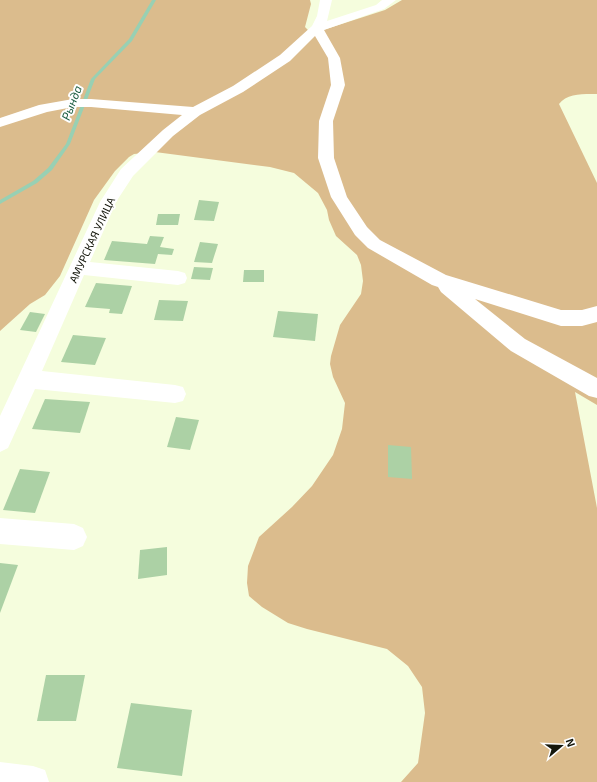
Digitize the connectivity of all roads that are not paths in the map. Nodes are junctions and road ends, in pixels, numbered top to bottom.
1 (326, 0) edge
2 (390, 0) edge
3 (317, 28) junction
4 (195, 112) junction
5 (0, 123) edge
6 (79, 268) junction
7 (178, 278) dead end
8 (439, 280) junction
9 (597, 314) edge
10 (28, 379) junction
11 (597, 389) edge
12 (175, 394) dead end
13 (0, 441) edge
14 (0, 531) edge
15 (74, 537) dead end
16 (0, 778) edge
17 (33, 782) edge

1 - 3 street
2 - 3 street
3 - 4 street, АМУРСКАЯ УЛИЦА
3 - 8 street
4 - 5 street
4 - 6 street, АМУРСКАЯ УЛИЦА
6 - 7 street
6 - 10 street, АМУРСКАЯ УЛИЦА
8 - 9 street
8 - 11 street
10 - 12 street
10 - 13 street, АМУРСКАЯ УЛИЦА
14 - 15 street
16 - 17 street

